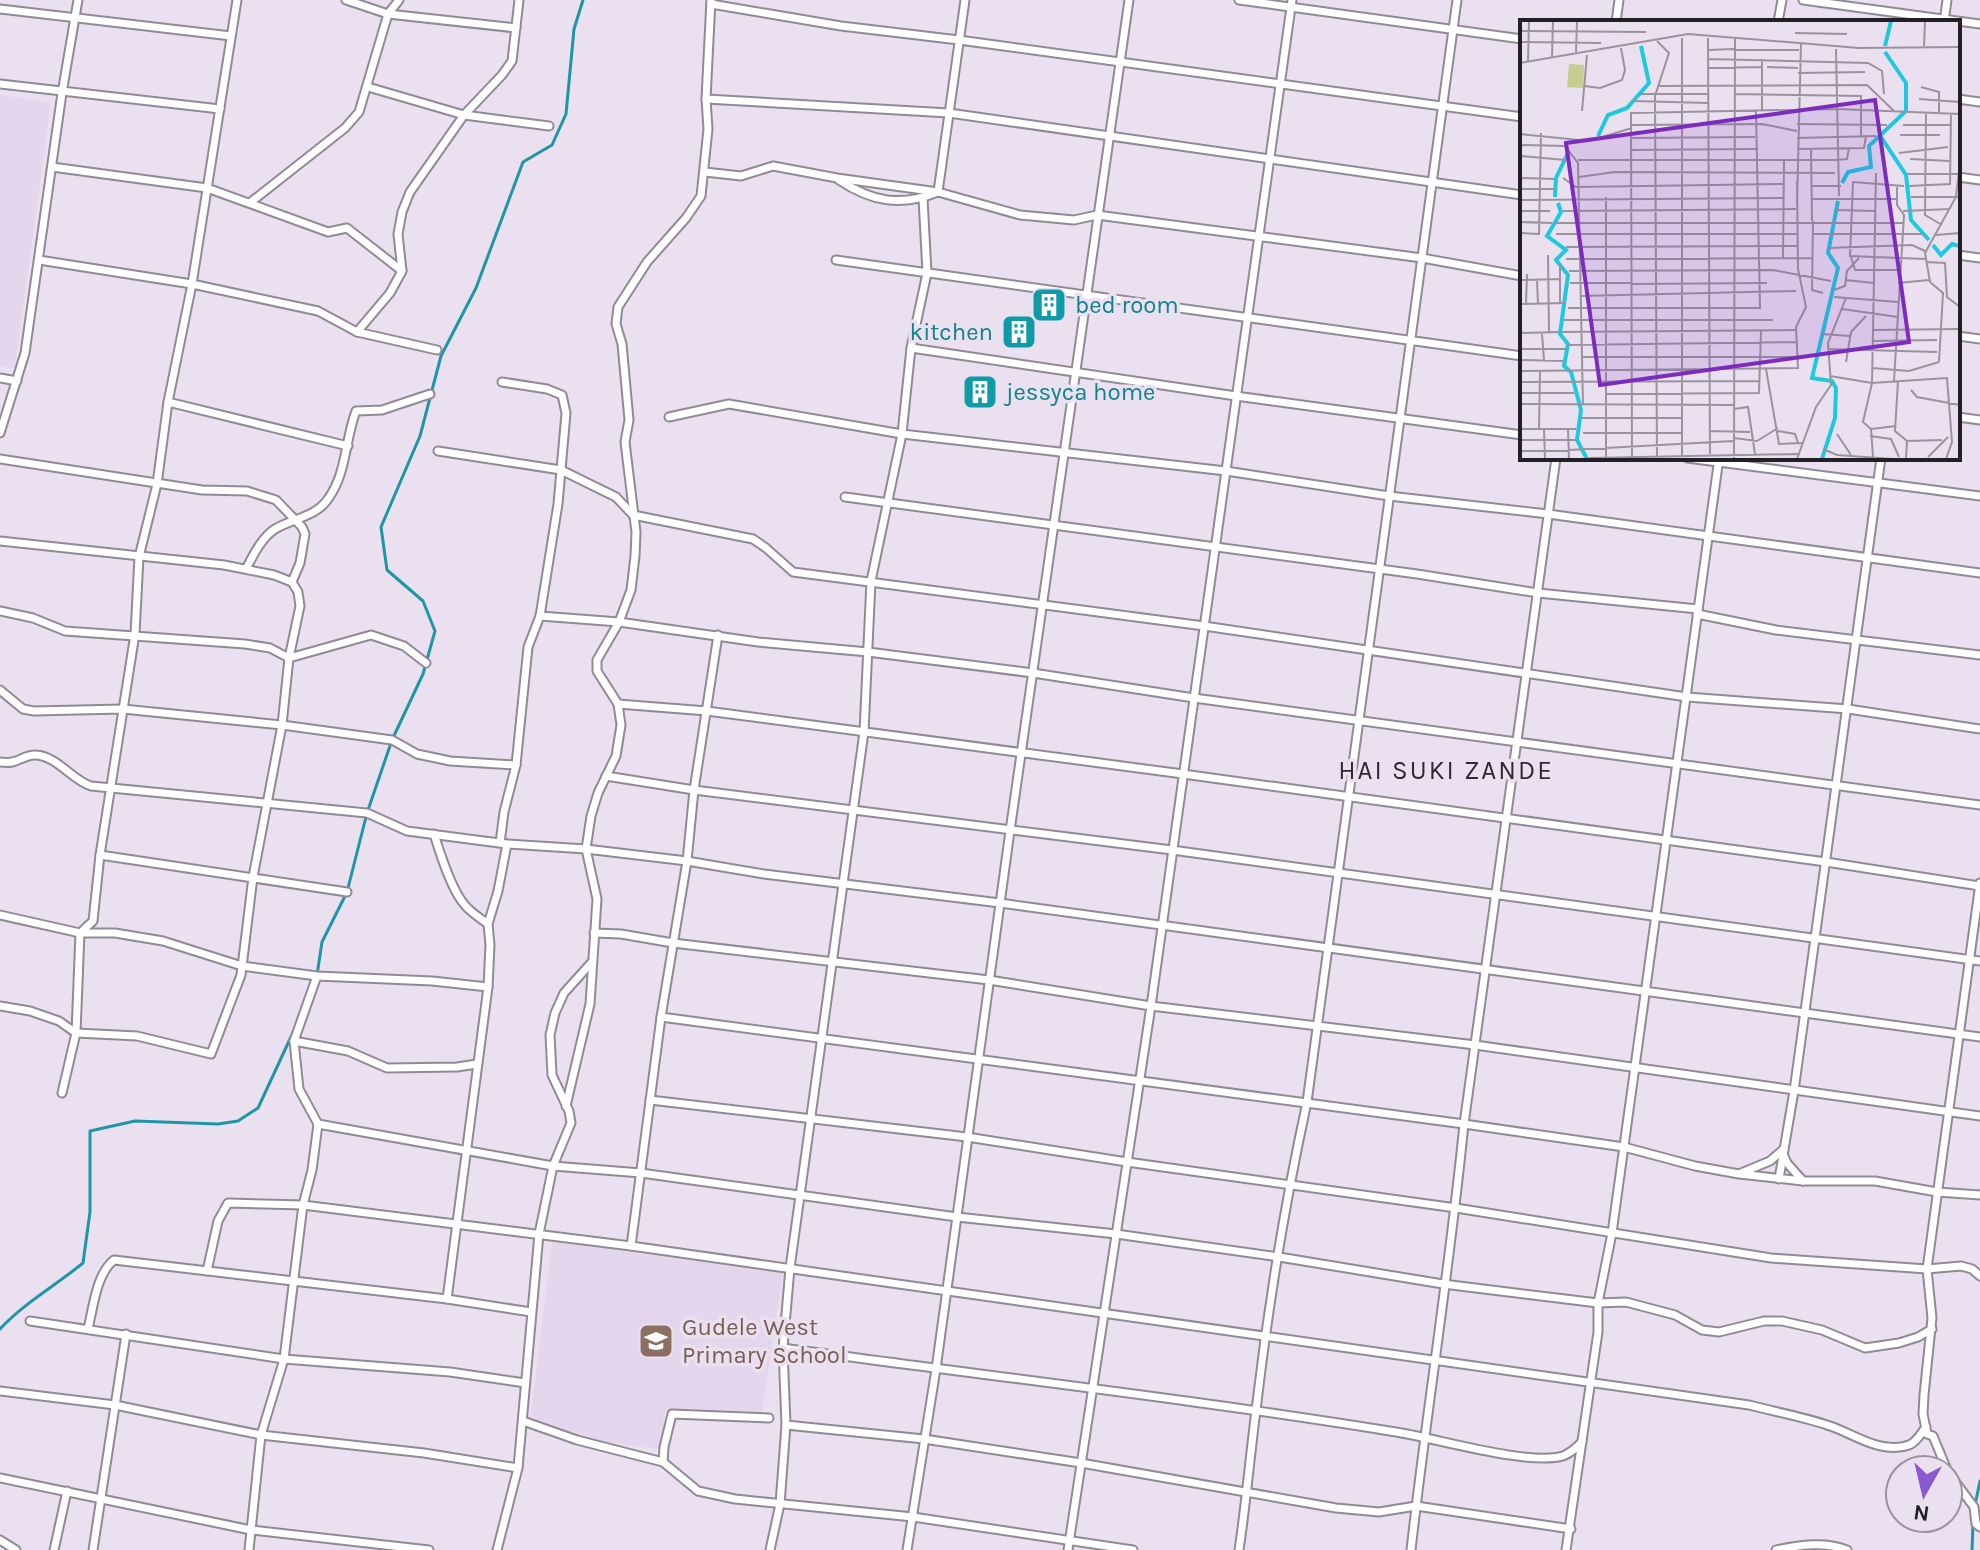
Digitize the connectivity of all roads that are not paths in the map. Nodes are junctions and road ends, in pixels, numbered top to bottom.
1 (78, 0) edge
2 (237, 0) edge
3 (346, 0) edge
4 (399, 0) edge
5 (519, 0) edge
6 (965, 0) edge
7 (1129, 0) edge
8 (1239, 0) edge
9 (1457, 0) edge
10 (1619, 0) edge
11 (1782, 0) edge
12 (1803, 0) edge
13 (1947, 0) edge
14 (711, 2) edge
15 (1291, 4) edge
16 (0, 9) edge
17 (388, 14) junction
18 (74, 19) junction
19 (1616, 20) edge
20 (1778, 20) edge
21 (1937, 20) edge
22 (1944, 20) edge
23 (1960, 22) edge
24 (1980, 24) edge
25 (516, 28) junction
26 (1453, 30) junction
27 (231, 36) junction
28 (1520, 39) edge
29 (959, 40) junction
30 (1120, 62) junction
31 (0, 84) edge
32 (1280, 84) junction
33 (368, 87) junction
34 (62, 93) junction
35 (706, 99) junction
36 (1960, 99) edge
37 (1980, 102) edge
38 (1443, 106) junction
39 (220, 109) junction
40 (949, 113) junction
41 (464, 115) junction
42 (1520, 117) edge
43 (549, 126) dead end
44 (1109, 138) junction
45 (1269, 160) junction
46 (52, 167) junction
47 (705, 172) junction
48 (1960, 177) edge
49 (837, 178) junction
50 (1980, 180) edge
51 (1432, 183) junction
52 (207, 188) junction
53 (938, 192) junction
54 (1520, 195) edge
55 (923, 198) junction
56 (251, 202) junction
57 (1097, 215) junction
58 (1257, 237) junction
59 (1960, 255) edge
60 (1422, 258) junction
61 (1980, 258) edge
62 (39, 260) junction
63 (836, 260) dead end
64 (402, 271) junction
65 (927, 273) junction
66 (1520, 276) edge
67 (192, 284) junction
68 (1087, 296) junction
69 (1247, 319) junction
70 (357, 332) junction
71 (1960, 336) edge
72 (1980, 339) edge
73 (1411, 340) junction
74 (911, 348) junction
75 (437, 350) dead end
76 (1520, 356) edge
77 (1076, 371) junction
78 (0, 378) edge
79 (17, 381) junction
80 (502, 382) dead end
81 (430, 394) dead end
82 (1236, 396) junction
83 (168, 402) junction
84 (669, 417) dead end
85 (1400, 417) junction
86 (1960, 417) edge
87 (1980, 420) edge
88 (0, 433) edge
89 (902, 434) junction
90 (1520, 435) edge
91 (348, 446) junction
92 (438, 451) dead end
93 (1064, 452) junction
94 (0, 459) edge
95 (1556, 460) edge
96 (1718, 460) edge
97 (1881, 460) edge
98 (561, 470) junction
99 (1226, 471) junction
100 (1880, 482) junction
101 (157, 484) junction
102 (1389, 496) junction
103 (1980, 496) edge
104 (845, 497) dead end
105 (887, 505) junction
106 (1548, 514) junction
107 (633, 515) junction
108 (295, 521) junction
109 (1053, 527) junction
110 (1708, 537) junction
111 (0, 541) edge
112 (1215, 548) junction
113 (139, 557) junction
114 (1869, 558) junction
115 (246, 569) junction
116 (1379, 570) junction
117 (1980, 573) edge
118 (871, 581) junction
119 (292, 582) junction
120 (1538, 593) junction
121 (1043, 604) junction
122 (0, 611) edge
123 (1697, 611) junction
124 (540, 616) junction
125 (619, 622) junction
126 (1204, 626) junction
127 (135, 634) junction
128 (718, 635) junction
129 (1857, 639) junction
130 (1368, 651) junction
131 (868, 652) junction
132 (1980, 655) edge
133 (289, 658) junction
134 (426, 663) dead end
135 (1527, 671) junction
136 (1033, 673) junction
137 (0, 690) edge
138 (1687, 697) junction
139 (1194, 698) junction
140 (618, 704) junction
141 (123, 709) junction
142 (1848, 709) junction
143 (707, 711) junction
144 (1359, 719) junction
145 (282, 725) junction
146 (1980, 729) edge
147 (864, 732) junction
148 (1517, 741) junction
149 (1022, 754) junction
150 (0, 762) edge
151 (1677, 762) junction
152 (516, 765) junction
153 (1183, 774) junction
154 (606, 776) junction
155 (1837, 786) junction
156 (110, 788) junction
157 (694, 790) junction
158 (1348, 796) junction
159 (267, 805) junction
160 (1980, 805) edge
161 (854, 811) junction
162 (1506, 819) junction
163 (1010, 831) junction
164 (434, 834) junction
165 (1666, 841) junction
166 (504, 844) junction
167 (586, 849) junction
168 (1172, 850) junction
169 (100, 855) junction
170 (687, 861) junction
171 (1826, 862) junction
172 (1338, 874) junction
173 (253, 877) junction
174 (843, 883) junction
175 (1980, 885) edge
176 (347, 892) dead end
177 (1496, 895) junction
178 (1000, 903) junction
179 (0, 915) edge
180 (1656, 916) junction
181 (488, 924) junction
182 (1162, 926) junction
183 (80, 933) junction
184 (594, 933) junction
185 (1816, 939) junction
186 (673, 943) junction
187 (1328, 947) junction
188 (1969, 959) junction
189 (593, 961) junction
190 (1980, 961) edge
191 (834, 963) junction
192 (242, 966) junction
193 (1486, 969) junction
194 (317, 976) junction
195 (989, 980) junction
196 (488, 987) junction
197 (1645, 992) junction
198 (0, 1006) edge
199 (1151, 1006) junction
200 (1805, 1014) junction
201 (661, 1017) junction
202 (1317, 1025) junction
203 (76, 1033) junction
204 (1959, 1034) junction
205 (1980, 1037) edge
206 (822, 1039) junction
207 (294, 1041) junction
208 (1475, 1045) junction
209 (977, 1061) junction
210 (477, 1064) junction
211 (1634, 1069) junction
212 (1139, 1082) junction
213 (1794, 1091) junction
214 (62, 1093) dead end
215 (650, 1100) junction
216 (1307, 1102) junction
217 (566, 1106) junction
218 (1948, 1111) junction
219 (1980, 1116) edge
220 (809, 1120) junction
221 (318, 1124) junction
222 (1464, 1124) junction
223 (967, 1137) junction
224 (1624, 1147) junction
225 (468, 1151) junction
226 (1784, 1152) junction
227 (1127, 1162) junction
228 (553, 1166) junction
229 (641, 1173) junction
230 (1739, 1174) junction
231 (1779, 1179) junction
232 (1803, 1181) junction
233 (1289, 1184) junction
234 (1937, 1192) junction
235 (1980, 1195) edge
236 (800, 1196) junction
237 (303, 1205) junction
238 (1456, 1208) junction
239 (957, 1217) junction
240 (458, 1225) junction
241 (1612, 1233) junction
242 (539, 1234) junction
243 (1116, 1234) junction
244 (631, 1246) junction
245 (1279, 1257) junction
246 (790, 1268) junction
247 (1976, 1268) edge
248 (1927, 1269) junction
249 (207, 1271) junction
250 (1980, 1276) edge
251 (293, 1281) junction
252 (1443, 1284) junction
253 (945, 1292) junction
254 (447, 1299) junction
255 (1598, 1303) junction
256 (531, 1312) junction
257 (1104, 1313) junction
258 (30, 1321) dead end
259 (88, 1329) junction
260 (1932, 1329) junction
261 (126, 1334) junction
262 (1267, 1335) junction
263 (783, 1348) junction
264 (284, 1359) junction
265 (1434, 1361) junction
266 (936, 1369) junction
267 (1591, 1382) junction
268 (525, 1383) junction
269 (1092, 1388) junction
270 (0, 1391) edge
271 (115, 1405) junction
272 (1256, 1409) junction
273 (769, 1418) dead end
274 (523, 1421) junction
275 (786, 1425) junction
276 (1926, 1427) junction
277 (261, 1435) junction
278 (1424, 1437) junction
279 (924, 1439) junction
280 (1583, 1440) junction
281 (1941, 1454) edge
282 (663, 1462) junction
283 (1081, 1463) junction
284 (518, 1468) junction
285 (0, 1478) edge
286 (67, 1491) junction
287 (1248, 1491) junction
288 (1964, 1493) edge
289 (102, 1497) junction
290 (780, 1504) junction
291 (1416, 1506) junction
292 (913, 1517) junction
293 (1980, 1527) edge
294 (1571, 1529) junction
295 (251, 1530) junction
296 (0, 1540) edge
297 (1069, 1540) junction
298 (16, 1550) edge
299 (54, 1550) edge
300 (93, 1550) edge
301 (249, 1550) edge
302 (429, 1550) edge
303 (497, 1550) edge
304 (770, 1550) edge
305 (907, 1550) edge
306 (1068, 1550) edge
307 (1133, 1550) edge
308 (1239, 1550) edge
309 (1411, 1550) edge
310 (1566, 1550) edge
311 (1776, 1550) edge
312 (1847, 1550) edge

1 - 18 street
2 - 27 street
3 - 17 street
4 - 17 street
5 - 25 street
6 - 29 street
7 - 30 street
8 - 15 street
9 - 26 street
10 - 19 street
11 - 20 street
12 - 21 street
13 - 22 street
14 - 29 street
14 - 35 street
15 - 26 street
15 - 32 street
16 - 18 street
17 - 25 street
17 - 33 street
18 - 27 street
18 - 34 street
23 - 24 street
25 - 41 street
26 - 28 street
26 - 38 street
27 - 39 street
29 - 30 street
29 - 40 street
30 - 32 street
30 - 44 street
31 - 34 street
32 - 38 street
32 - 45 street
33 - 41 street
33 - 56 street
34 - 39 street
34 - 46 street
35 - 40 street
35 - 47 street
36 - 37 street
38 - 42 street
38 - 51 street
39 - 52 street
40 - 44 street
40 - 53 street
41 - 43 street
41 - 64 street
44 - 45 street
44 - 57 street
45 - 51 street
45 - 58 street
46 - 52 street
46 - 62 street
47 - 49 street
47 - 107 street
48 - 50 street
49 - 53 street
49 - 55 street
51 - 54 street
51 - 60 street
52 - 56 street
52 - 67 street
53 - 55 street
53 - 57 street
55 - 65 street
56 - 64 street
57 - 58 street
57 - 68 street
58 - 60 street
58 - 69 street
59 - 61 street
60 - 66 street
60 - 73 street
62 - 67 street
62 - 79 street
63 - 65 street
64 - 70 street
65 - 68 street
65 - 74 street
67 - 70 street
67 - 83 street
68 - 69 street
68 - 77 street
69 - 73 street
69 - 82 street
70 - 75 street
71 - 72 street
73 - 76 street
73 - 85 street
74 - 77 street
74 - 89 street
77 - 82 street
77 - 93 street
78 - 79 street
79 - 88 street
80 - 98 street
81 - 91 street
82 - 85 street
82 - 99 street
83 - 91 street
83 - 101 street
84 - 89 street
85 - 90 street
85 - 102 street
86 - 87 street
89 - 93 street
89 - 105 street
91 - 108 street
92 - 98 street
93 - 99 street
93 - 109 street
94 - 101 street
95 - 106 street
96 - 100 street
96 - 110 street
97 - 100 street
98 - 107 street
98 - 124 street
99 - 102 street
99 - 112 street
100 - 103 street
100 - 114 street
101 - 108 street
101 - 113 street
102 - 106 street
102 - 116 street
104 - 105 street
105 - 109 street
105 - 118 street
106 - 110 street
106 - 120 street
107 - 118 street
107 - 125 street
108 - 115 street
108 - 119 street
109 - 112 street
109 - 121 street
110 - 114 street
110 - 123 street
111 - 113 street
112 - 116 street
112 - 126 street
113 - 115 street
113 - 127 street
114 - 117 street
114 - 129 street
115 - 119 street
116 - 120 street
116 - 130 street
118 - 121 street
118 - 131 street
119 - 133 street
120 - 123 street
120 - 135 street
121 - 126 street
121 - 136 street
122 - 127 street
123 - 129 street
123 - 138 street
124 - 125 street
124 - 152 street
125 - 128 street
125 - 140 street
126 - 130 street
126 - 139 street
127 - 133 street
127 - 141 street
128 - 131 street
128 - 143 street
129 - 132 street
129 - 142 street
130 - 135 street
130 - 144 street
131 - 136 street
131 - 147 street
133 - 134 street
133 - 145 street
135 - 138 street
135 - 148 street
136 - 139 street
136 - 149 street
137 - 141 street
138 - 142 street
138 - 151 street
139 - 144 street
139 - 153 street
140 - 143 street
140 - 154 street
141 - 145 street
141 - 156 street
142 - 146 street
142 - 155 street
143 - 147 street
143 - 157 street
144 - 148 street
144 - 158 street
145 - 152 street
145 - 159 street
147 - 149 street
147 - 161 street
148 - 151 street
148 - 162 street
149 - 153 street
149 - 163 street
150 - 156 street
151 - 155 street
151 - 165 street
152 - 166 street
153 - 158 street
153 - 168 street
154 - 157 street
154 - 167 street
155 - 160 street
155 - 171 street
156 - 159 street
156 - 169 street
157 - 161 street
157 - 170 street
158 - 162 street
158 - 172 street
159 - 164 street
159 - 173 street
161 - 163 street
161 - 174 street
162 - 165 street
162 - 177 street
163 - 168 street
163 - 178 street
164 - 166 street
164 - 181 street
165 - 171 street
165 - 180 street
166 - 167 street
166 - 181 street
167 - 170 street
167 - 184 street
168 - 172 street
168 - 182 street
169 - 173 street
169 - 183 street
170 - 174 street
170 - 186 street
171 - 175 street
171 - 185 street
172 - 177 street
172 - 187 street
173 - 176 street
173 - 192 street
174 - 178 street
174 - 191 street
175 - 188 street
177 - 180 street
177 - 193 street
178 - 182 street
178 - 195 street
179 - 183 street
180 - 185 street
180 - 197 street
181 - 196 street
182 - 187 street
182 - 199 street
183 - 192 street
183 - 203 street
184 - 186 street
184 - 189 street
185 - 188 street
185 - 200 street
186 - 191 street
186 - 201 street
187 - 193 street
187 - 202 street
188 - 190 street
188 - 204 street
189 - 217 street
189 - 217 street
191 - 195 street
191 - 206 street
192 - 194 street
192 - 203 street
193 - 197 street
193 - 208 street
194 - 196 street
194 - 207 street
195 - 199 street
195 - 209 street
196 - 210 street
197 - 200 street
197 - 211 street
198 - 203 street
199 - 202 street
199 - 212 street
200 - 204 street
200 - 213 street
201 - 206 street
201 - 215 street
202 - 208 street
202 - 216 street
203 - 214 street
204 - 205 street
204 - 218 street
206 - 209 street
206 - 220 street
207 - 210 street
207 - 221 street
208 - 211 street
208 - 222 street
209 - 212 street
209 - 223 street
210 - 225 street
211 - 213 street
211 - 224 street
212 - 216 street
212 - 227 street
213 - 218 street
213 - 226 street
215 - 220 street
215 - 229 street
216 - 222 street
216 - 233 street
217 - 228 street
218 - 219 street
218 - 234 street
220 - 223 street
220 - 236 street
221 - 225 street
221 - 237 street
222 - 224 street
222 - 238 street
223 - 227 street
223 - 239 street
224 - 230 street
224 - 241 street
225 - 228 street
225 - 240 street
226 - 230 street
226 - 231 street
226 - 232 street
227 - 233 street
227 - 243 street
228 - 229 street
228 - 242 street
229 - 236 street
229 - 244 street
230 - 231 street
231 - 232 street
232 - 234 street
233 - 238 street
233 - 245 street
234 - 235 street
234 - 248 street
236 - 239 street
236 - 246 street
237 - 240 street
237 - 249 street
237 - 251 street
238 - 241 street
238 - 252 street
239 - 243 street
239 - 253 street
240 - 242 street
240 - 254 street
241 - 248 street
241 - 255 street
242 - 244 street
242 - 256 street
243 - 245 street
243 - 257 street
244 - 246 street
245 - 252 street
245 - 262 street
246 - 253 street
246 - 263 street
247 - 248 street
247 - 250 street
248 - 260 street
249 - 251 street
249 - 259 street
251 - 254 street
251 - 264 street
252 - 255 street
252 - 265 street
253 - 257 street
253 - 266 street
254 - 256 street
255 - 260 street
255 - 267 street
256 - 268 street
257 - 262 street
257 - 269 street
258 - 259 street
259 - 261 street
260 - 276 street
261 - 264 street
261 - 271 street
262 - 265 street
262 - 272 street
263 - 266 street
263 - 275 street
264 - 268 street
264 - 277 street
265 - 267 street
265 - 278 street
266 - 269 street
266 - 279 street
267 - 276 street
267 - 280 street
268 - 274 street
269 - 272 street
269 - 283 street
270 - 271 street
271 - 277 street
271 - 289 street
272 - 278 street
272 - 287 street
273 - 282 street
274 - 282 street
274 - 284 street
275 - 279 street
275 - 290 street
276 - 281 street
277 - 284 street
277 - 295 street
278 - 280 street
278 - 291 street
279 - 283 street
279 - 292 street
280 - 294 street
282 - 290 street
283 - 287 street
283 - 297 street
284 - 303 street
285 - 286 street
286 - 289 street
286 - 299 street
287 - 291 street
287 - 308 street
288 - 293 street
289 - 295 street
289 - 300 street
290 - 292 street
290 - 304 street
291 - 294 street
291 - 309 street
292 - 297 street
292 - 305 street
294 - 310 street
295 - 301 street
295 - 302 street
296 - 298 street
297 - 306 street
297 - 307 street
311 - 312 street

